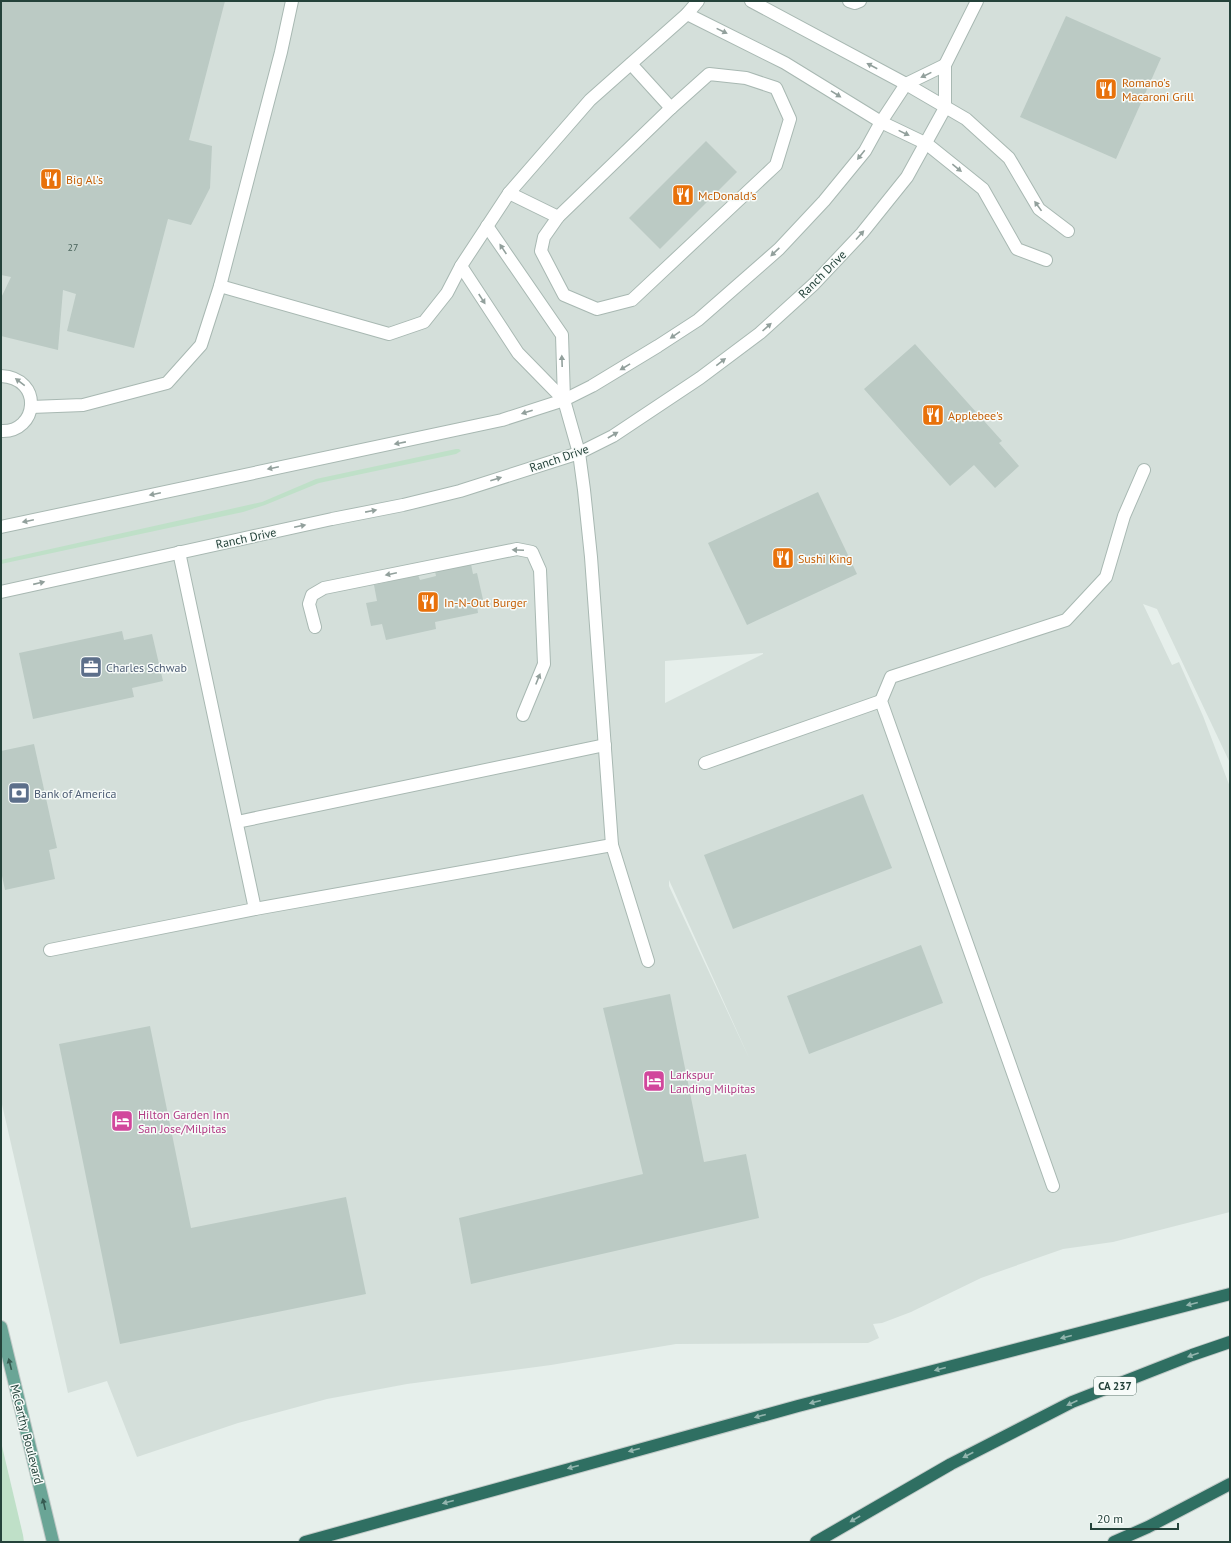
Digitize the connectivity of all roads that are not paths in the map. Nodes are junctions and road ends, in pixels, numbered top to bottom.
1 (292, 1) edge
2 (698, 1) edge
3 (751, 1) edge
4 (849, 1) edge
5 (860, 1) edge
6 (977, 1) edge
7 (687, 14) junction
8 (631, 64) junction
9 (945, 65) junction
10 (906, 84) junction
11 (671, 108) junction
12 (945, 108) junction
13 (881, 122) junction
14 (927, 144) junction
15 (509, 193) junction
16 (558, 217) junction
17 (487, 226) junction
18 (1068, 231) dead end
19 (1046, 260) dead end
20 (461, 266) junction
21 (220, 286) junction
22 (1, 376) edge
23 (564, 400) junction
24 (31, 407) junction
25 (1, 431) edge
26 (579, 453) junction
27 (1144, 470) dead end
28 (1, 527) edge
29 (180, 552) junction
30 (1, 592) edge
31 (315, 627) dead end
32 (881, 701) junction
33 (523, 715) dead end
34 (605, 744) junction
35 (705, 763) dead end
36 (237, 822) junction
37 (612, 845) junction
38 (255, 909) junction
39 (50, 950) dead end
40 (648, 961) dead end
41 (1053, 1186) dead end
42 (1230, 1294) edge
43 (1, 1327) edge
44 (1230, 1342) edge
45 (1230, 1484) edge
46 (53, 1542) edge
47 (305, 1542) edge
48 (816, 1542) edge
49 (1114, 1542) edge

1 - 21 street
2 - 7 street
10 -> 3 street
4 - 5 street
6 - 9 street, Ranch Drive
7 - 8 street
7 -> 13 street
8 - 11 street
8 - 15 street
9 -> 10 street
9 - 12 street, Ranch Drive
10 - 12 street
10 - 13 street
11 - 16 street
11 - 16 street
12 - 14 street, Ranch Drive
18 -> 12 street
13 -> 14 street
13 -> 23 street
14 -> 19 street
26 -> 14 street, Ranch Drive
15 - 16 street
15 - 17 street
17 - 20 street
23 -> 17 street
20 - 21 street
20 -> 23 street
21 - 24 street
24 -> 22 street
23 - 26 street
23 -> 28 street
24 - 25 street
29 -> 26 street, Ranch Drive
26 - 34 street
27 - 32 street
30 -> 29 street, Ranch Drive
29 - 36 street
33 -> 31 street
32 - 35 street
32 - 41 street
34 - 36 street
34 - 37 street
36 - 38 street
37 - 38 street
37 - 40 street
38 - 39 street
42 -> 47 highway
46 -> 43 main road, McCarthy Boulevard
44 -> 48 highway, CA 237
45 - 49 highway

